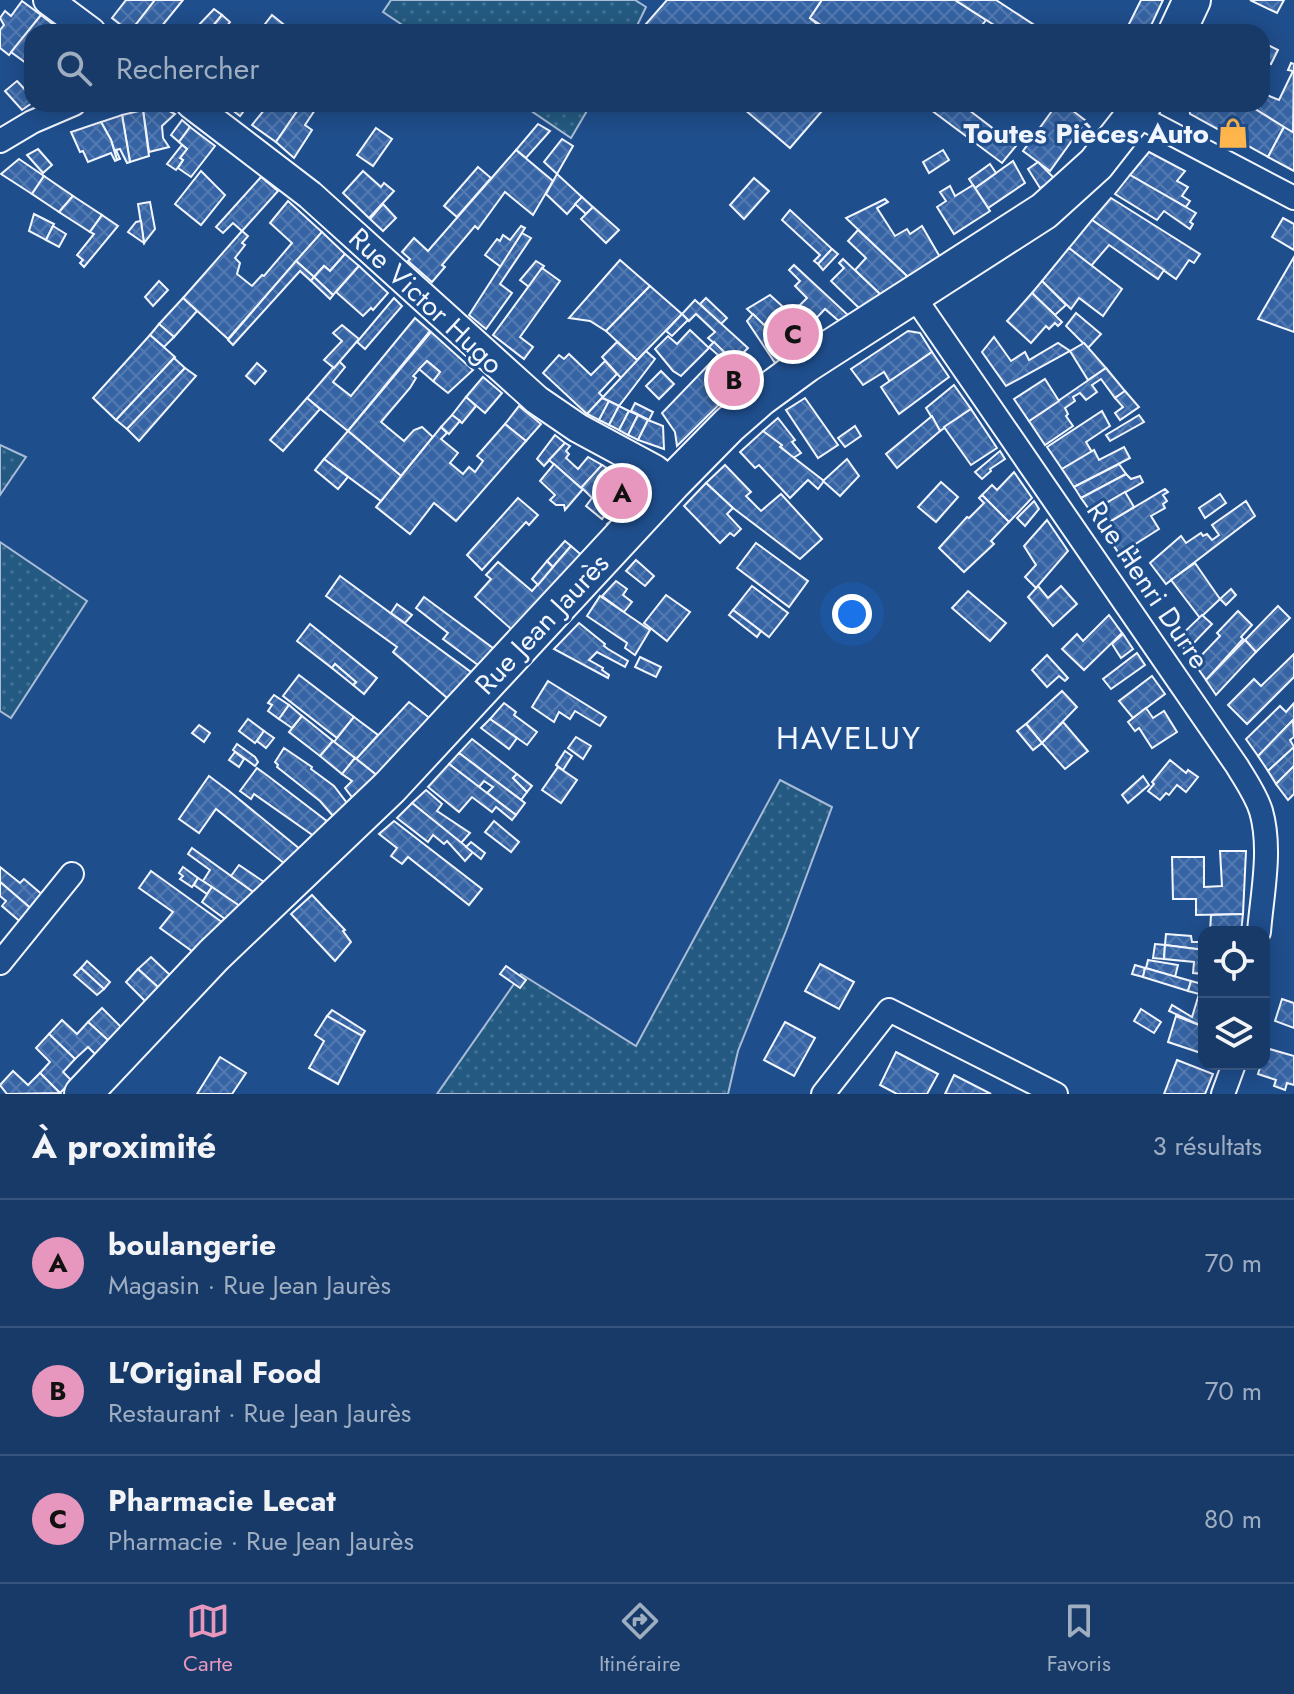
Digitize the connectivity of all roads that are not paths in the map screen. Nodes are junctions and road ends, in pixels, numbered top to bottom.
1 (48, 0) edge
2 (1192, 0) edge
3 (80, 24) edge
4 (1181, 24) edge
5 (55, 112) edge
6 (201, 112) edge
7 (1137, 112) edge
8 (1144, 112) edge
9 (0, 141) edge
10 (1294, 198) edge
11 (913, 295) junction
12 (672, 483) junction
13 (72, 874) dead end
14 (1259, 926) edge
15 (0, 963) edge
16 (1232, 1070) edge
17 (83, 1094) edge
18 (823, 1094) edge
19 (1056, 1094) edge
20 (1223, 1094) edge

1 - 3 street
2 - 4 main road
5 - 9 street
6 - 12 street, Rue Victor Hugo
7 - 11 main road, Rue Jean Jaurès
8 - 10 street
11 - 12 main road, Rue Jean Jaurès
11 - 14 street, Rue Henri Durre
12 - 17 main road, Rue Jean Jaurès
13 - 15 street
16 - 20 street
18 - 19 street

